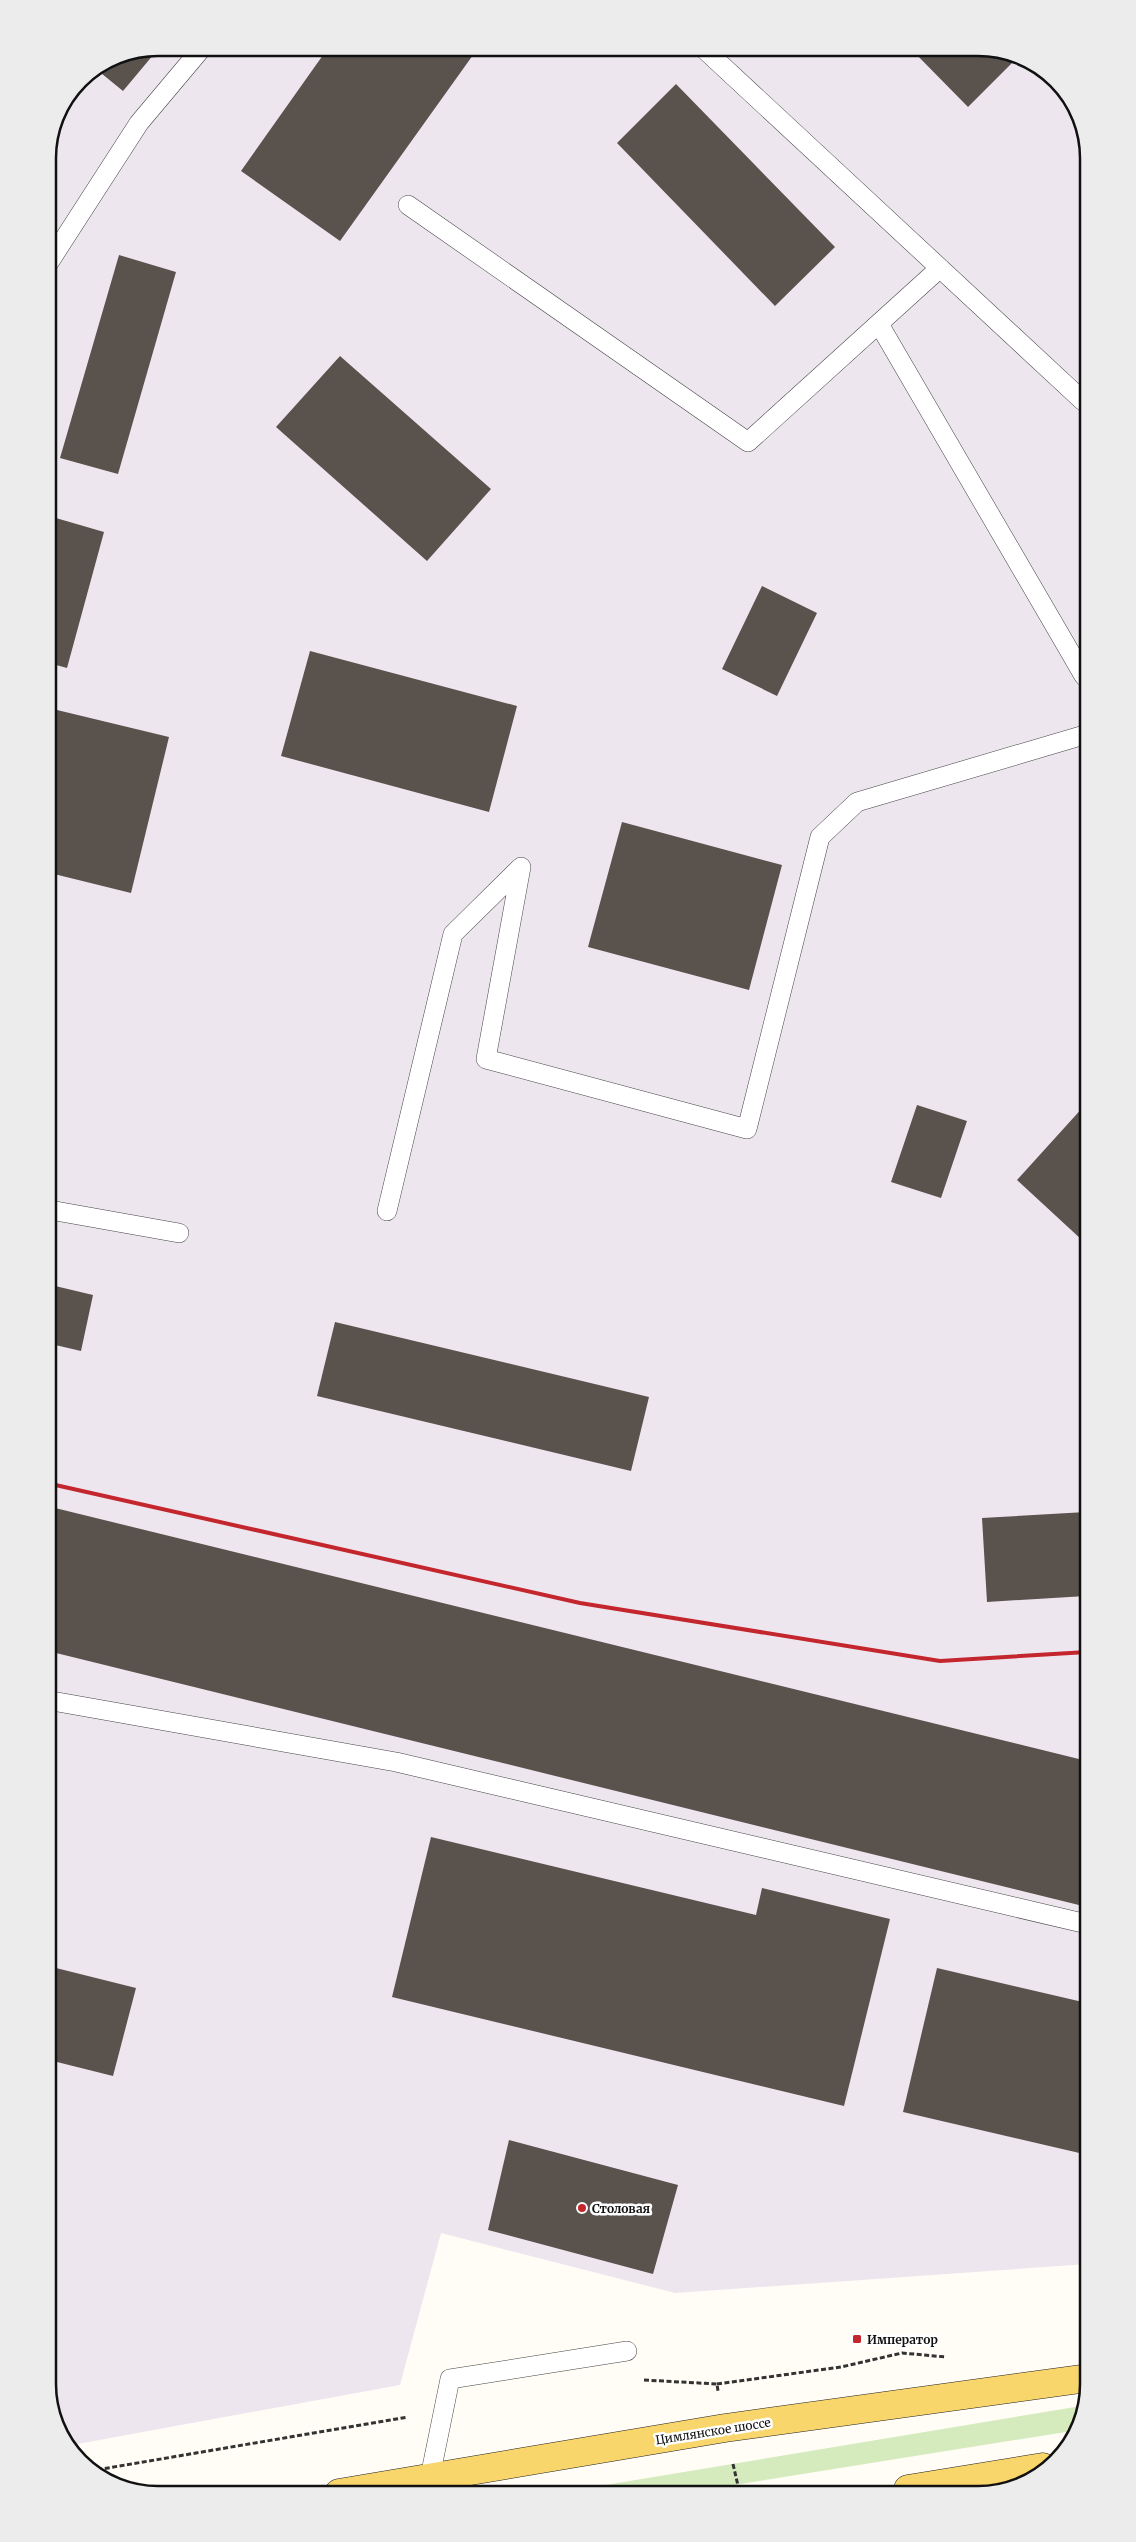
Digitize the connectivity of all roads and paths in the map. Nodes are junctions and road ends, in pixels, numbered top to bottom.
1 (195, 56) edge
2 (712, 56) edge
3 (408, 205) dead end
4 (56, 252) edge
5 (940, 268) junction
6 (879, 324) junction
7 (1080, 398) edge
8 (1080, 669) edge
9 (1080, 737) edge
10 (56, 1211) edge
11 (387, 1211) dead end
12 (179, 1233) dead end
13 (56, 1702) edge
14 (1080, 1922) edge
15 (627, 2351) dead end
16 (1080, 2379) edge
17 (1035, 2468) edge
18 (430, 2477) junction
19 (379, 2486) edge
20 (926, 2486) edge

1 - 4 lane
2 - 5 lane
3 - 6 lane
5 - 6 lane
5 - 7 lane
6 - 8 lane
9 - 11 lane
10 - 12 lane
13 - 14 lane
15 - 18 lane
16 - 18 main road, Цимлянское шоссе
17 - 20 main road
18 - 19 main road, Цимлянское шоссе

